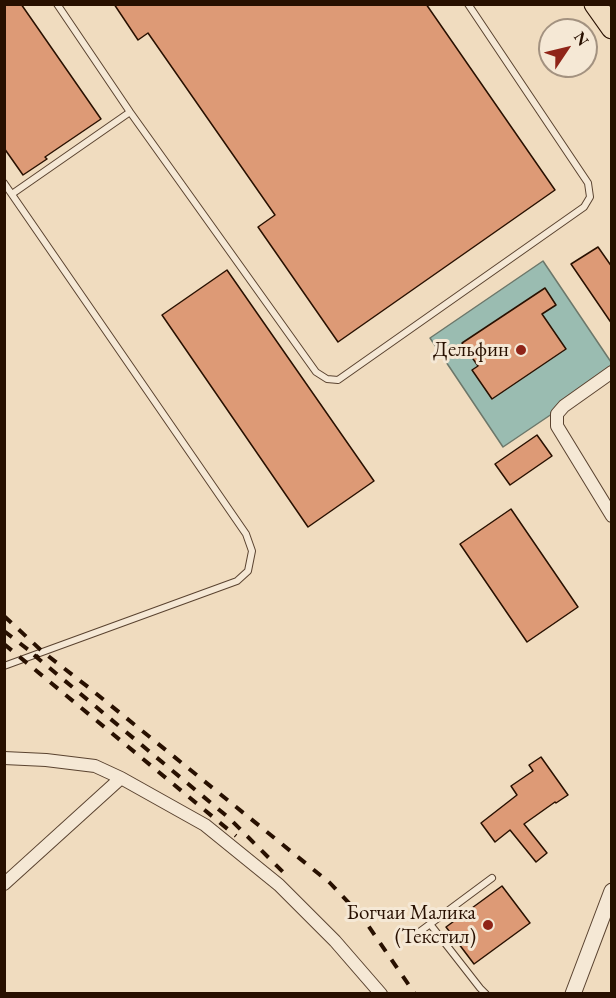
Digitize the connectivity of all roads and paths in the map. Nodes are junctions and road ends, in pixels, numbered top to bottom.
1 (57, 4) edge
2 (468, 4) edge
3 (595, 4) edge
4 (612, 28) edge
5 (130, 112) junction
6 (4, 183) edge
7 (12, 194) junction
8 (612, 372) edge
9 (612, 516) edge
10 (4, 666) edge
11 (4, 758) edge
12 (121, 778) junction
13 (492, 878) dead end
14 (4, 885) edge
15 (612, 891) edge
16 (430, 924) junction
17 (418, 933) dead end
18 (381, 993) edge
19 (486, 993) edge
20 (573, 993) edge

1 - 5 lane
2 - 5 lane
3 - 4 highway
5 - 7 lane
6 - 7 lane
7 - 10 lane
8 - 9 street
11 - 12 street
12 - 14 street
12 - 18 street
13 - 16 lane
15 - 20 street
16 - 17 lane
16 - 19 lane

